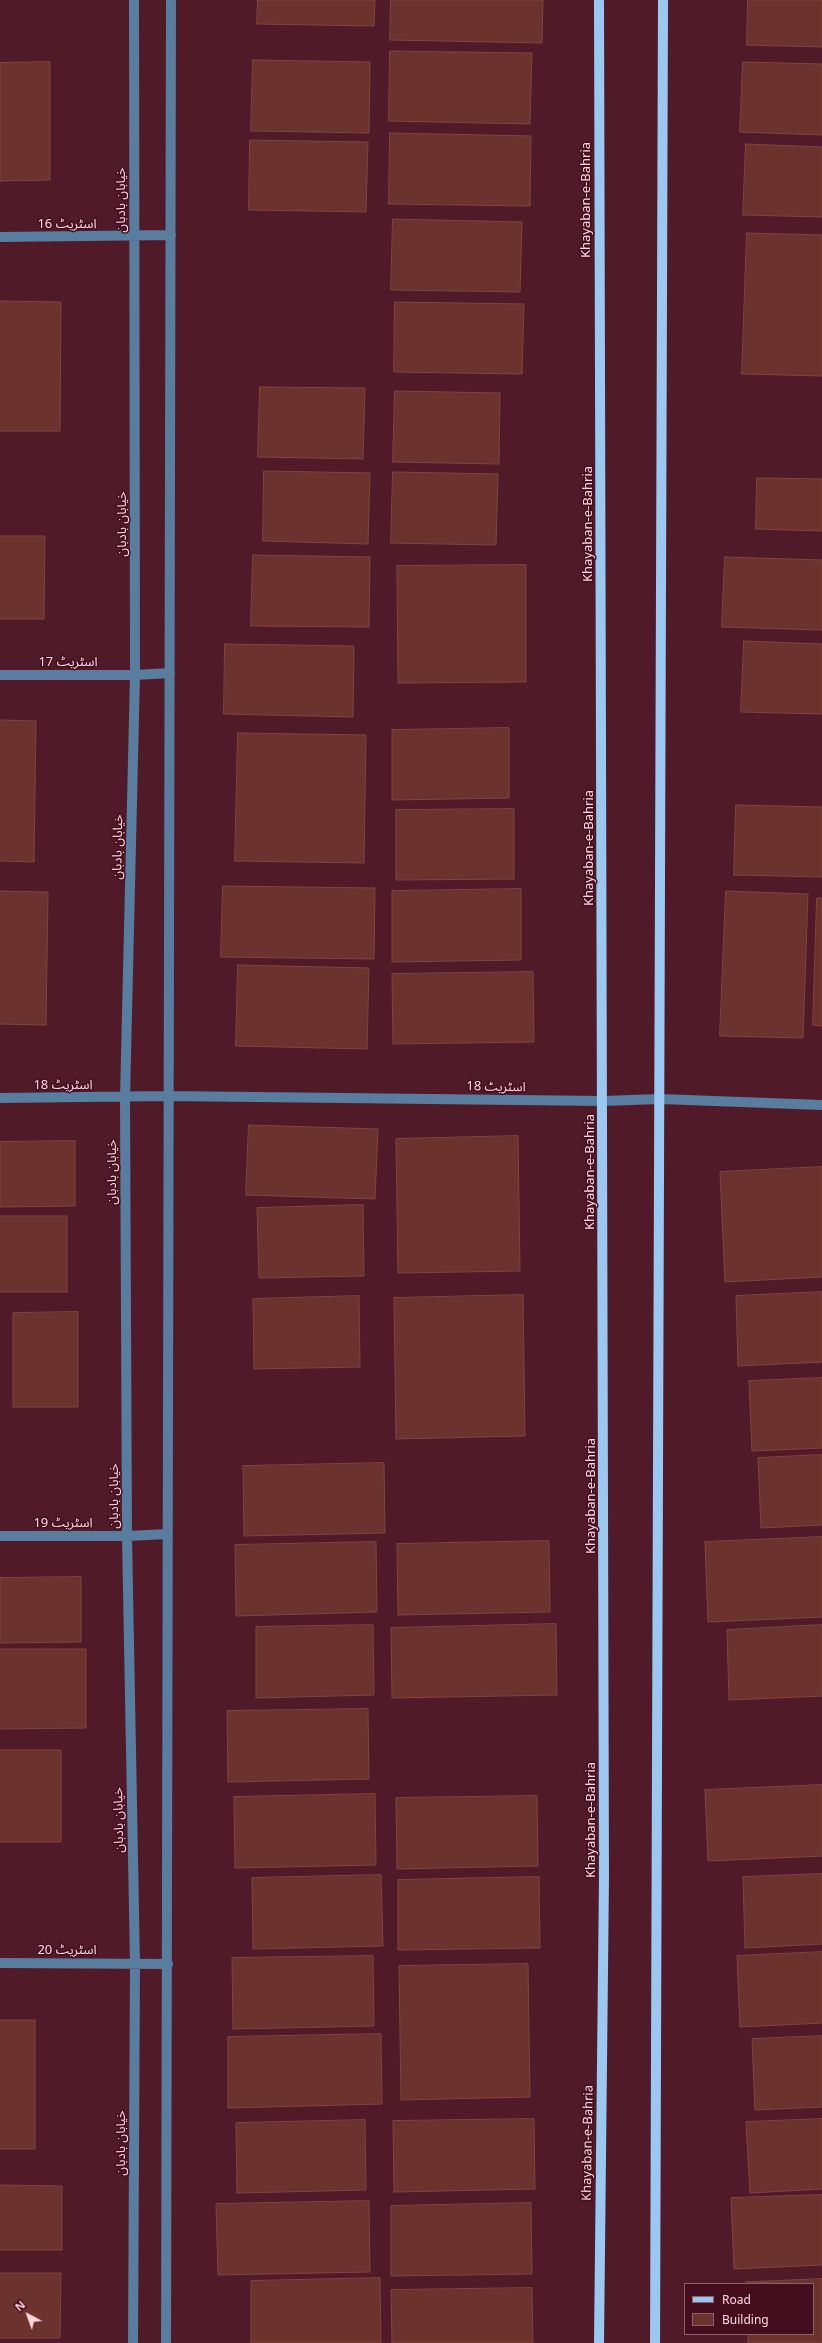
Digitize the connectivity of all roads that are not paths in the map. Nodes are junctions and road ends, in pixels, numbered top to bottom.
1 (134, 0) edge
2 (171, 0) edge
3 (599, 0) edge
4 (663, 0) edge
5 (171, 235) junction
6 (134, 236) junction
7 (0, 237) edge
8 (170, 673) junction
9 (0, 675) edge
10 (135, 675) junction
11 (170, 1096) junction
12 (0, 1098) edge
13 (125, 1098) junction
14 (660, 1099) junction
15 (603, 1101) junction
16 (822, 1105) edge
17 (167, 1534) junction
18 (0, 1536) edge
19 (127, 1536) junction
20 (0, 1963) edge
21 (135, 1964) junction
22 (168, 1964) junction
23 (133, 2343) edge
24 (166, 2343) edge
25 (599, 2343) edge
26 (655, 2343) edge

1 - 6 street, خیابان بادبان
2 - 5 street
3 - 15 main road, Khayaban-e-Bahria
4 - 14 main road
5 - 6 street, اسٹریٹ 16
5 - 8 street
6 - 7 street, اسٹریٹ 16
6 - 10 street, خیابان بادبان
8 - 10 street, اسٹریٹ 17
8 - 11 street
9 - 10 street, اسٹریٹ 17
10 - 13 street, خیابان بادبان
11 - 13 street, اسٹریٹ 18
11 - 15 street, اسٹریٹ 18
11 - 17 street
12 - 13 street, اسٹریٹ 18
13 - 19 street, خیابان بادبان
14 - 15 street, اسٹریٹ 18
14 - 16 street, اسٹریٹ 18
14 - 26 main road
15 - 25 main road, Khayaban-e-Bahria
17 - 19 street, اسٹریٹ 19
17 - 22 street
18 - 19 street, اسٹریٹ 19
19 - 21 street, خیابان بادبان
20 - 21 street, اسٹریٹ 20
21 - 22 street, اسٹریٹ 20
21 - 23 street, خیابان بادبان
22 - 24 street

